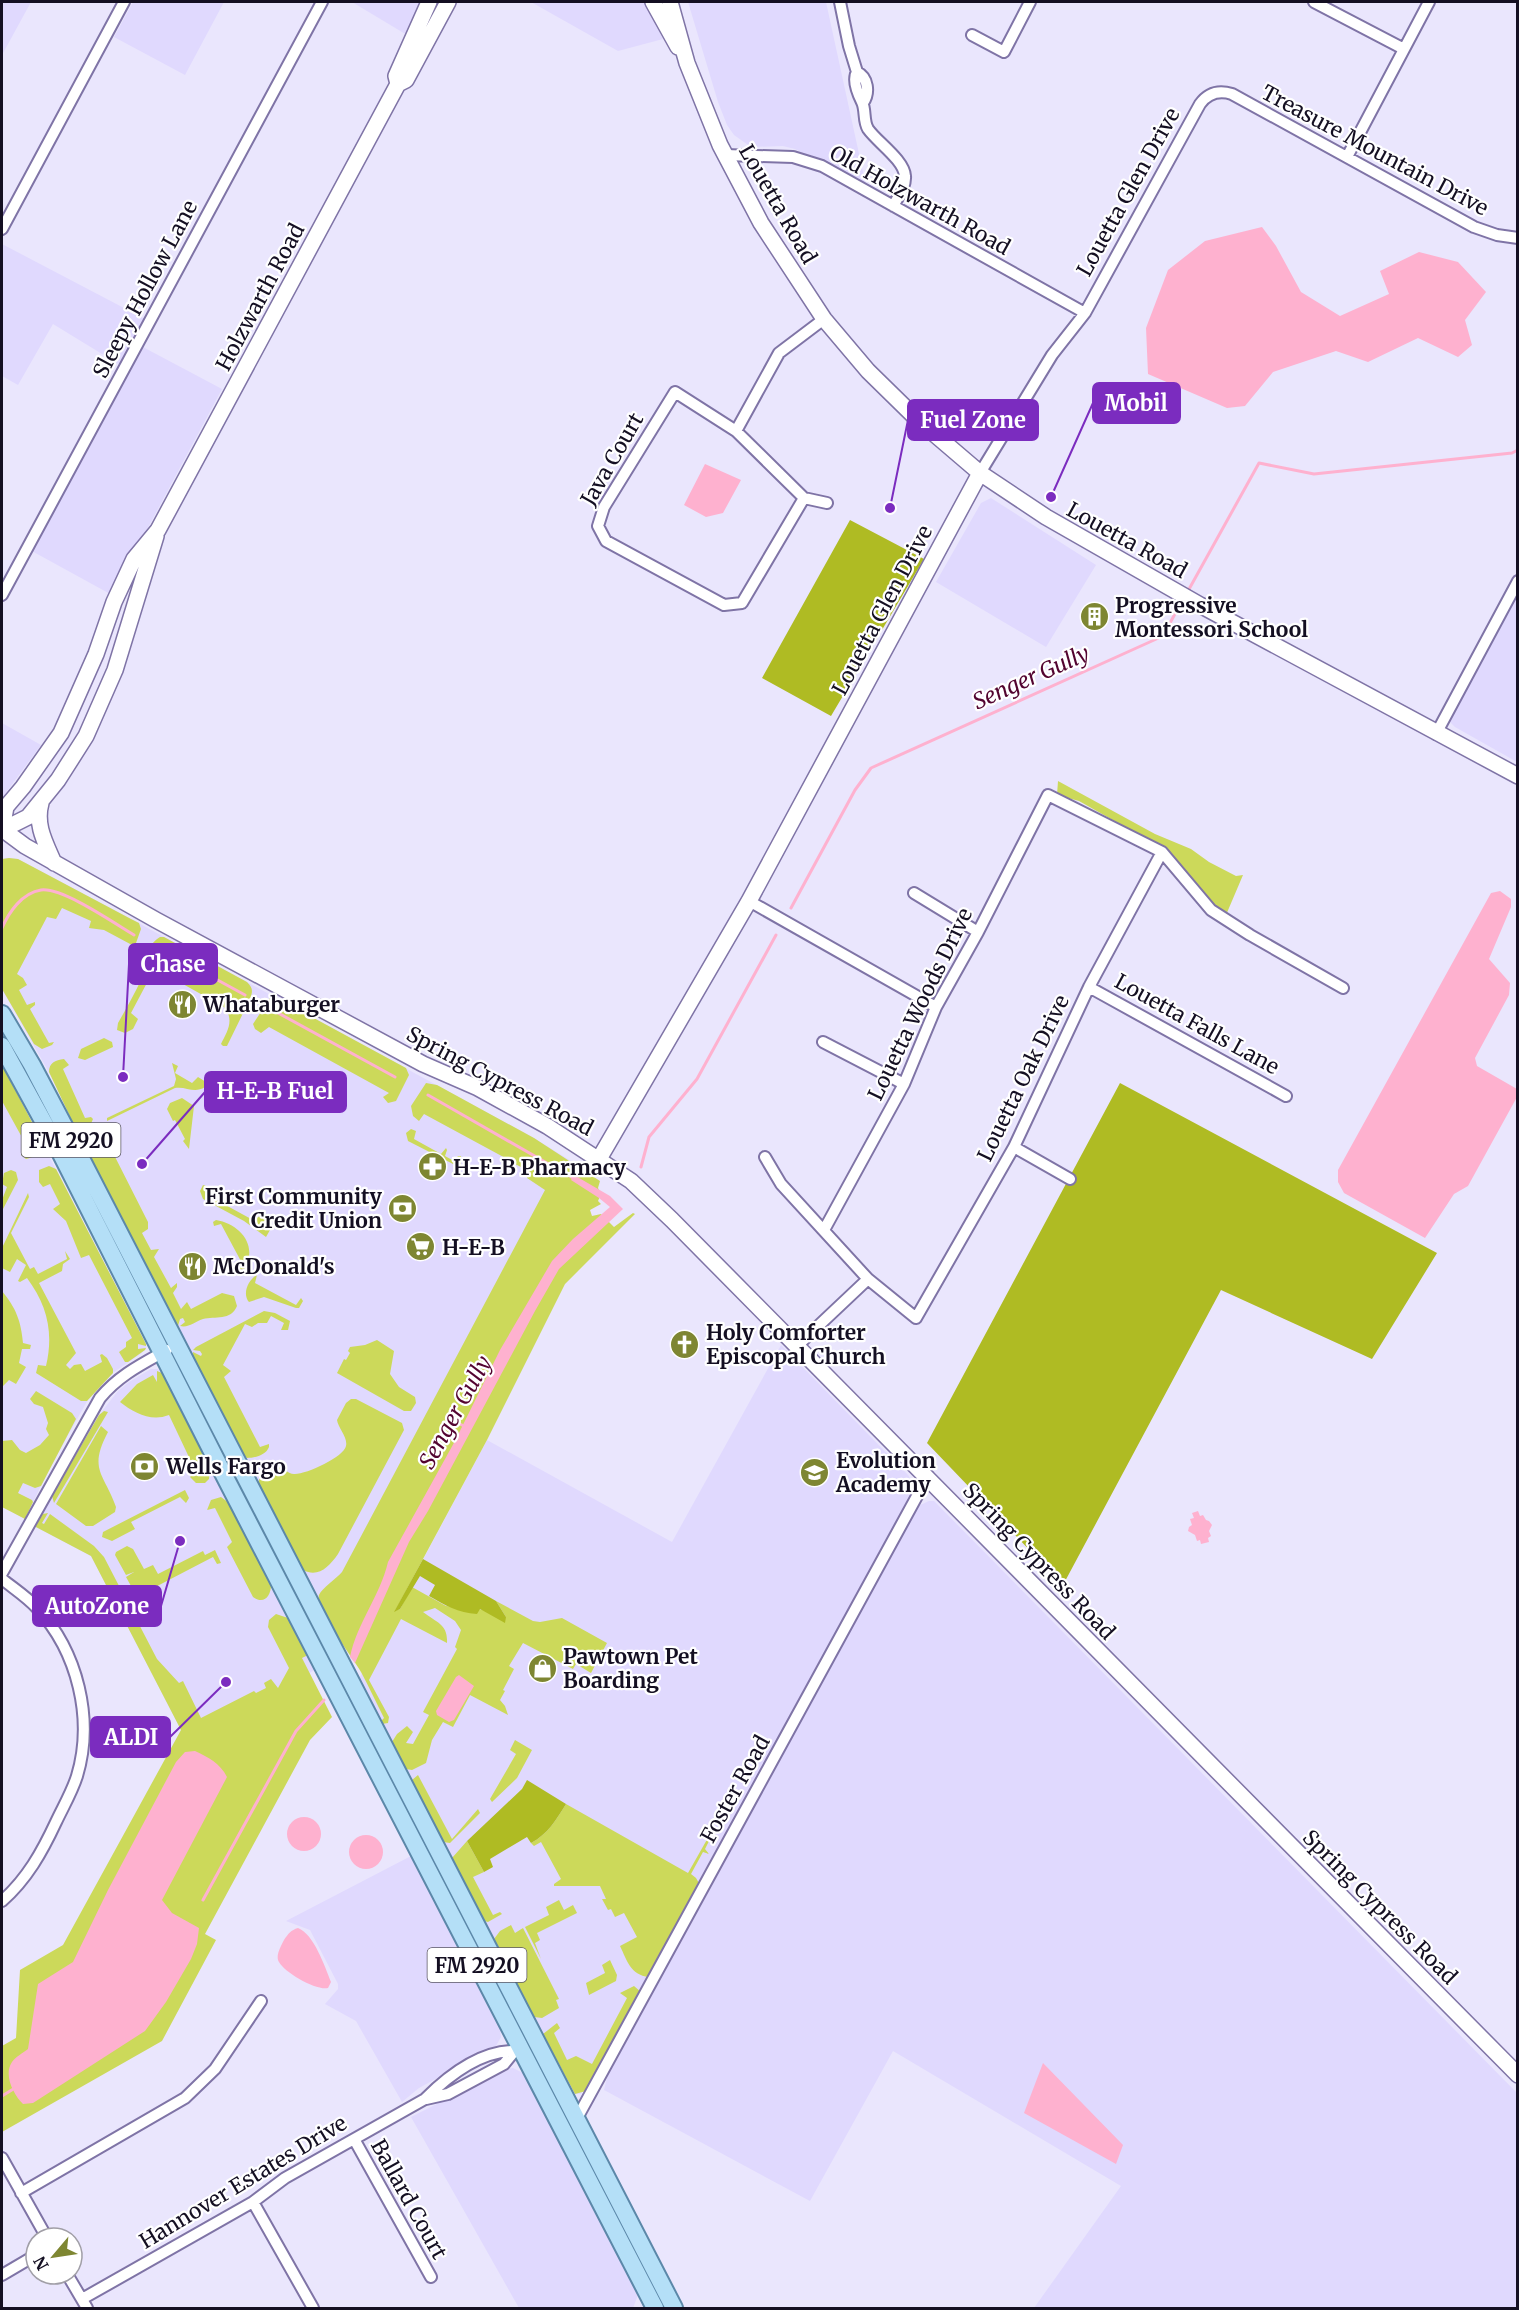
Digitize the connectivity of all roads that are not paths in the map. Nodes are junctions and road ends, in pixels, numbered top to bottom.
1 (124, 2) edge
2 (322, 2) edge
3 (429, 2) edge
4 (448, 2) edge
5 (653, 2) edge
6 (840, 2) edge
7 (1030, 2) edge
8 (1314, 2) edge
9 (1429, 2) edge
10 (674, 5) edge
11 (972, 35) dead end
12 (1404, 49) junction
13 (687, 63) junction
14 (398, 84) junction
15 (1216, 93) joint
16 (726, 155) junction
17 (1347, 157) junction
18 (893, 206) junction
19 (2, 229) edge
20 (1518, 237) edge
21 (1085, 314) junction
22 (824, 319) junction
23 (736, 431) junction
24 (980, 473) junction
25 (804, 498) junction
26 (827, 503) dead end
27 (158, 530) junction
28 (1518, 581) edge
29 (2, 595) edge
30 (1436, 734) junction
31 (1518, 776) edge
32 (42, 801) junction
33 (2, 829) edge
34 (1162, 852) junction
35 (54, 862) junction
36 (914, 893) dead end
37 (749, 901) junction
38 (978, 932) junction
39 (1089, 987) junction
40 (1343, 988) dead end
41 (936, 1007) junction
42 (2, 1014) edge
43 (823, 1042) dead end
44 (2, 1046) edge
45 (904, 1084) junction
46 (1286, 1096) dead end
47 (1014, 1146) junction
48 (765, 1157) dead end
49 (599, 1159) junction
50 (1070, 1179) dead end
51 (824, 1230) junction
52 (868, 1279) junction
53 (177, 1345) junction
54 (797, 1346) junction
55 (162, 1354) junction
56 (928, 1476) junction
57 (2, 1573) edge
58 (2, 1579) edge
59 (311, 1625) junction
60 (364, 1728) junction
61 (2, 1901) edge
62 (261, 2001) dead end
63 (516, 2048) junction
64 (1518, 2075) edge
65 (576, 2120) junction
66 (354, 2139) junction
67 (2, 2158) edge
68 (21, 2193) junction
69 (253, 2202) junction
70 (40, 2226) edge
71 (24, 2262) edge
72 (2, 2275) edge
73 (431, 2277) dead end
74 (74, 2286) edge
75 (84, 2304) edge
76 (661, 2306) edge
77 (313, 2308) edge

1 - 19 street
2 - 29 street, Sleepy Hollow Lane
3 - 14 main road, Holzwarth Road
4 - 14 main road, Holzwarth Road
5 - 13 main road, Louetta Road
6 - 18 street
7 - 11 street
8 - 12 street
9 - 12 street
10 - 13 main road, Louetta Road
12 - 17 street
13 - 16 main road, Louetta Road
14 - 27 main road, Holzwarth Road
15 - 17 street, Treasure Mountain Drive
15 - 21 street, Louetta Glen Drive
16 - 18 street, Old Holzwarth Road
16 - 22 main road, Louetta Road
17 - 20 street, Treasure Mountain Drive
18 - 21 street, Old Holzwarth Road
21 - 24 street, Louetta Glen Drive
22 - 23 street
22 - 24 main road, Louetta Road
23 - 25 street
23 - 25 street, Java Court
24 - 30 main road, Louetta Road
24 - 37 main road, Louetta Glen Drive
25 - 26 street
27 - 32 main road, Holzwarth Road
27 - 33 main road, Holzwarth Road
28 - 30 street
30 - 31 main road, Louetta Road
32 - 33 main road, Holzwarth Road
32 - 35 main road
33 - 35 main road, Spring Cypress Road
34 - 38 street, Louetta Woods Drive
34 - 39 street, Louetta Oak Drive
34 - 40 street
35 - 49 main road, Spring Cypress Road
36 - 38 street
37 - 41 street
37 - 49 main road, Louetta Glen Drive
38 - 41 street, Louetta Woods Drive
39 - 46 street, Louetta Falls Lane
39 - 47 street, Louetta Oak Drive
41 - 45 street, Louetta Woods Drive
42 - 53 main road, FM 2920 / FM 2920
43 - 45 street
44 - 55 main road, FM 2920 / FM 2920
45 - 51 street, Louetta Woods Drive
47 - 50 street
47 - 52 street, Louetta Oak Drive
48 - 51 street
49 - 54 main road, Spring Cypress Road
51 - 52 street
52 - 54 street
53 - 55 street
53 - 59 main road, FM 2920 / FM 2920
54 - 56 main road, Spring Cypress Road
55 - 57 street
55 - 59 main road, FM 2920 / FM 2920
56 - 64 main road, Spring Cypress Road
56 - 65 street, Foster Road
58 - 61 street
59 - 60 main road, FM 2920 / FM 2920
60 - 63 main road, FM 2920 / FM 2920
60 - 65 main road, FM 2920 / FM 2920
62 - 68 street
63 - 66 street, Hannover Estates Drive
63 - 76 main road, FM 2920 / FM 2920
65 - 76 main road, FM 2920 / FM 2920
66 - 69 street, Hannover Estates Drive
66 - 73 street, Ballard Court
67 - 68 street
68 - 70 street
69 - 75 street, Hannover Estates Drive
69 - 77 street
71 - 72 street
74 - 75 street

